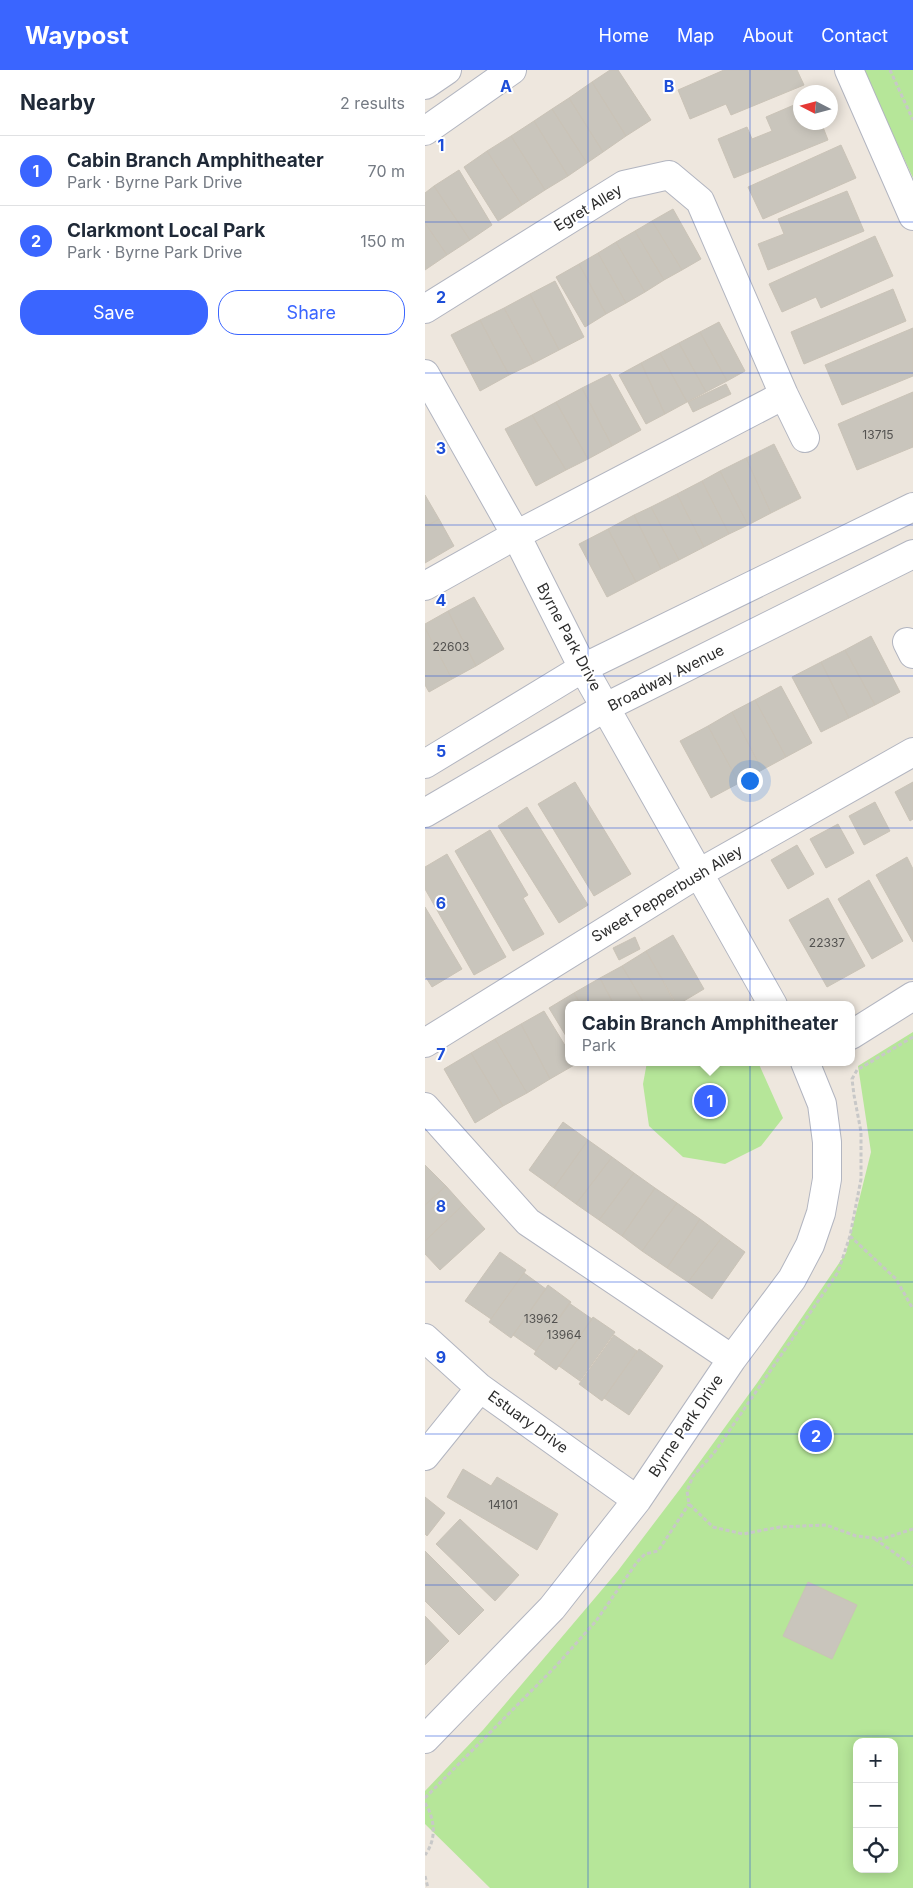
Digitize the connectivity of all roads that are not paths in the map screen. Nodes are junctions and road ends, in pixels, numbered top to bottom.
1 (447, 70) edge
2 (512, 70) edge
3 (849, 70) edge
4 (425, 85) edge
5 (425, 131) edge
6 (913, 216) edge
7 (425, 309) edge
8 (425, 374) edge
9 (784, 396) junction
10 (805, 438) dead end
11 (913, 507) edge
12 (516, 535) junction
13 (913, 554) edge
14 (425, 586) edge
15 (583, 668) junction
16 (606, 707) junction
17 (913, 752) edge
18 (425, 764) edge
19 (425, 813) edge
20 (699, 873) junction
21 (913, 996) edge
22 (771, 1001) edge
23 (855, 1032) edge
24 (425, 1043) edge
25 (808, 1066) edge
26 (425, 1107) edge
27 (425, 1338) edge
28 (732, 1359) junction
29 (480, 1388) junction
30 (425, 1456) edge
31 (637, 1500) junction
32 (425, 1739) edge

1 - 4 street
2 - 5 street
3 - 6 street
7 - 9 street, Egret Alley
8 - 12 street, Byrne Park Drive
9 - 10 street, Egret Alley
9 - 12 street
11 - 15 street
12 - 14 street
12 - 15 street, Byrne Park Drive
13 - 16 street, Broadway Avenue
15 - 16 street, Byrne Park Drive
15 - 18 street
16 - 19 street, Broadway Avenue
16 - 20 street, Byrne Park Drive
17 - 20 street, Sweet Pepperbush Alley
20 - 22 street, Byrne Park Drive
20 - 24 street, Sweet Pepperbush Alley
21 - 23 street
25 - 28 street, Byrne Park Drive
26 - 28 street
27 - 29 street, Estuary Drive
28 - 31 street, Byrne Park Drive
29 - 30 street
29 - 31 street, Estuary Drive
31 - 32 street, Byrne Park Drive

